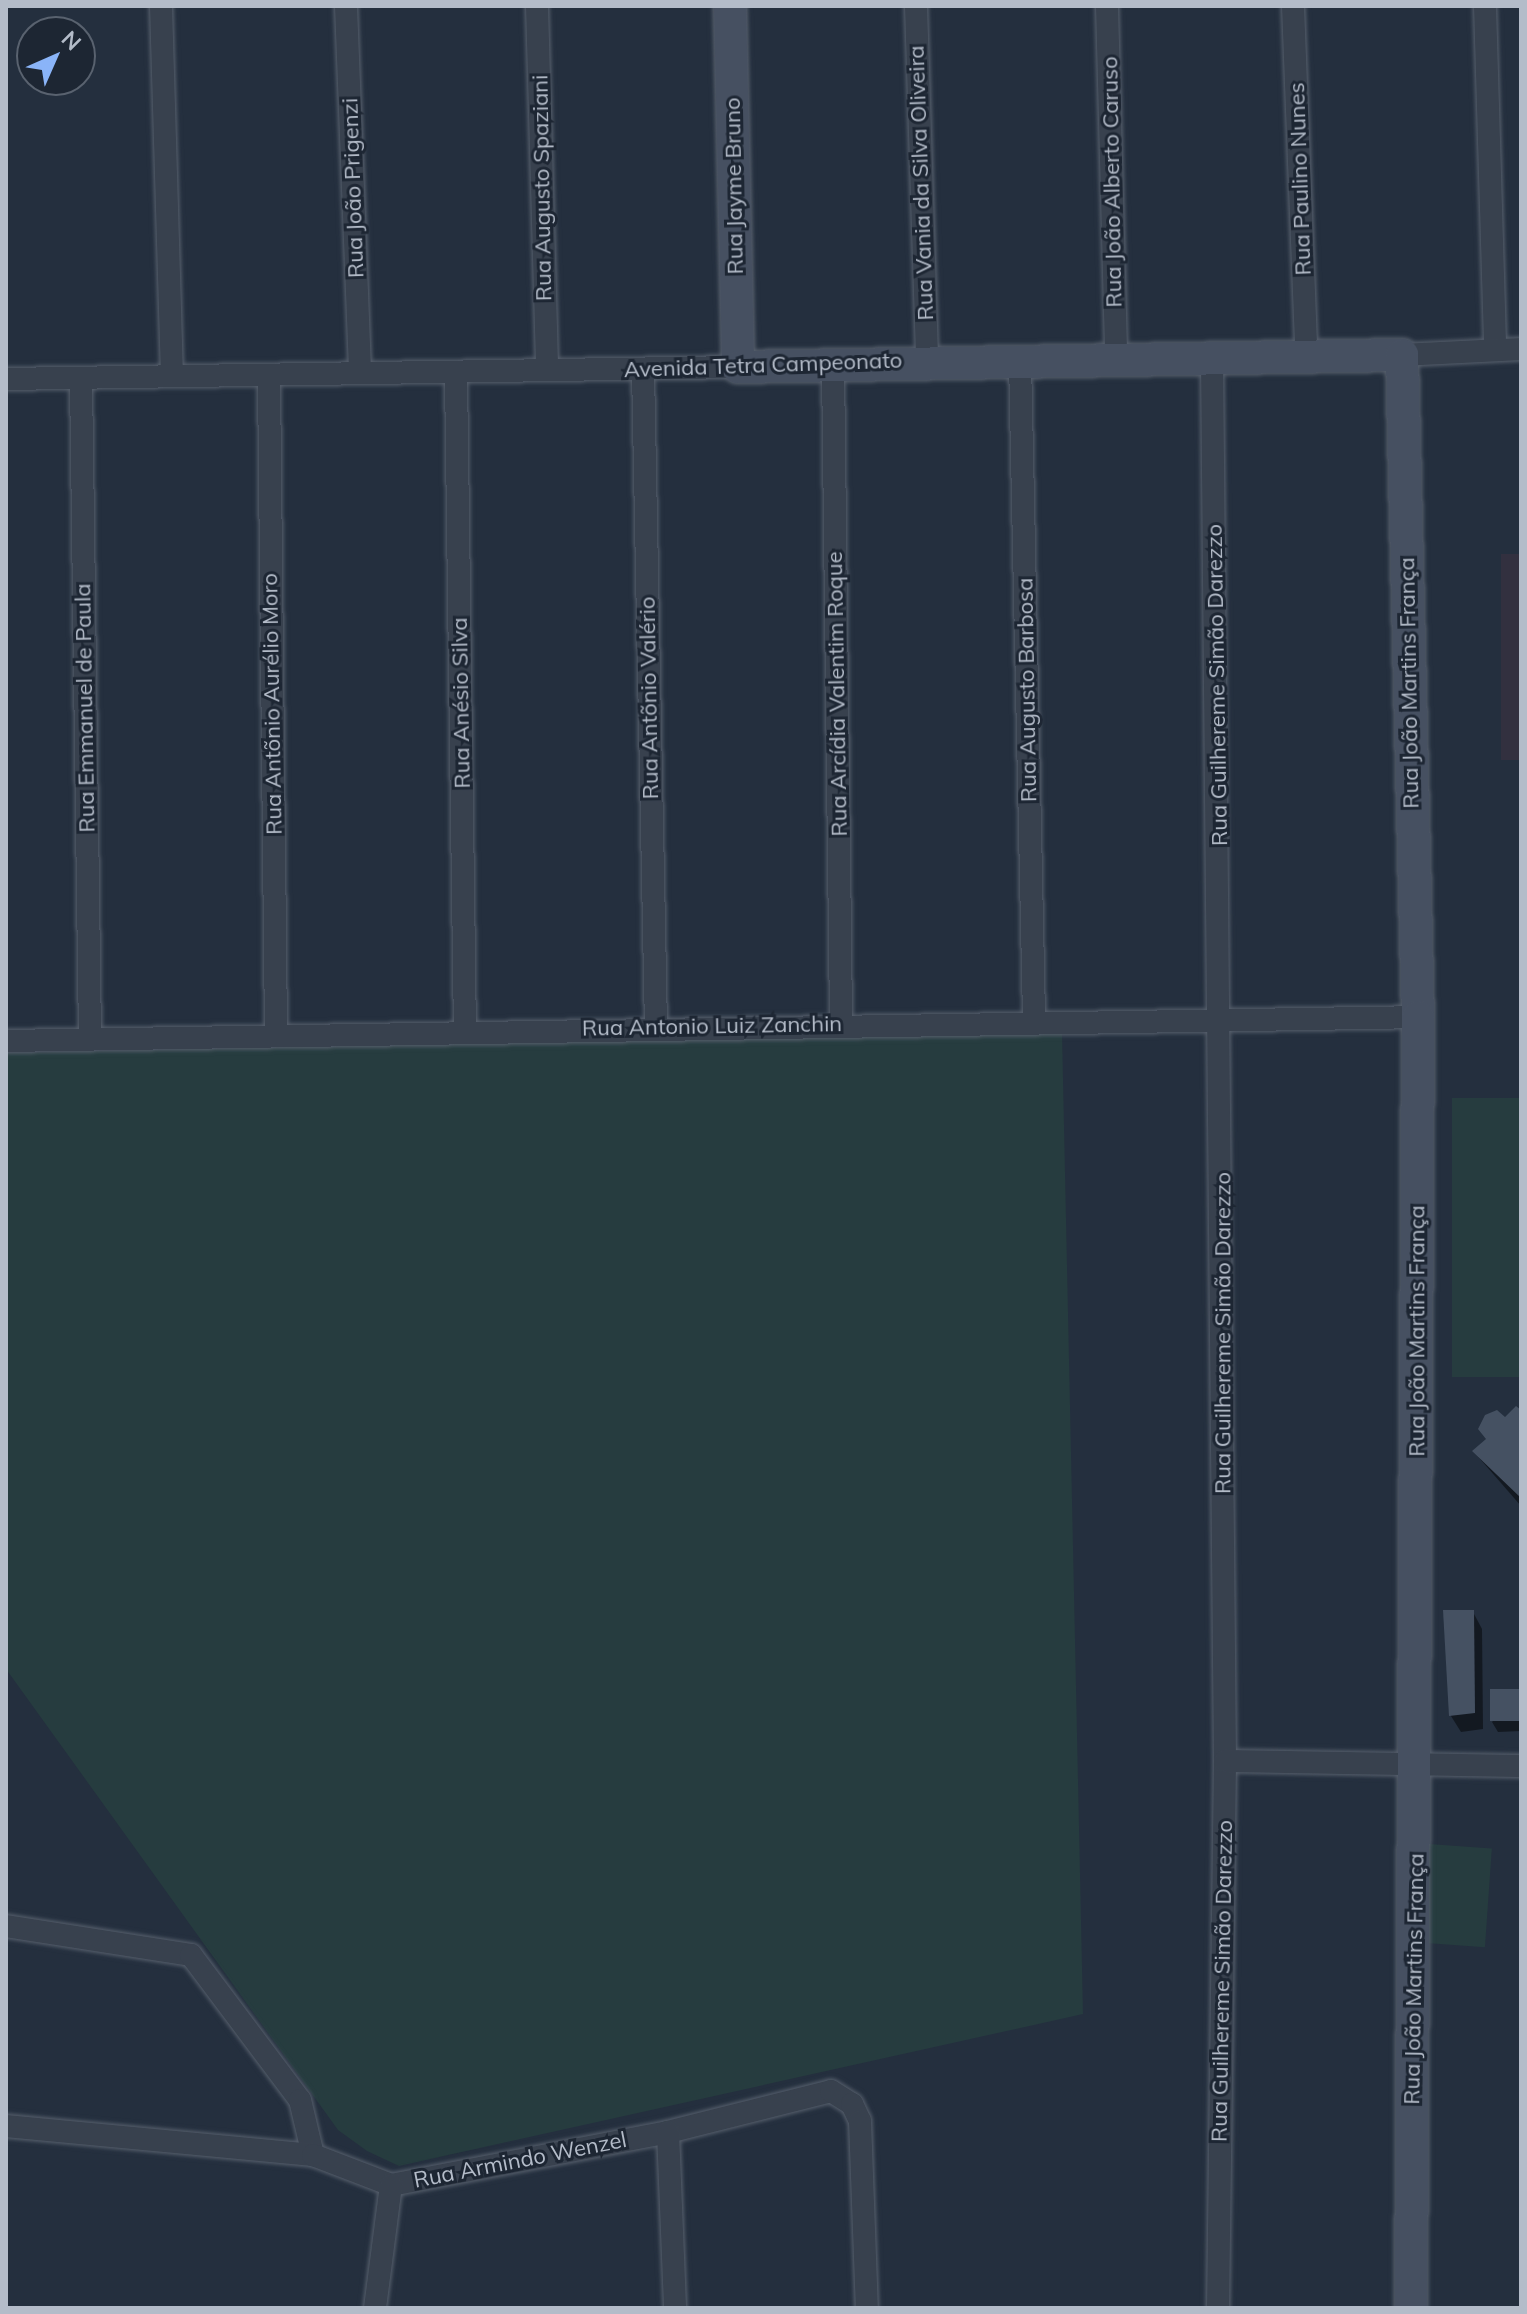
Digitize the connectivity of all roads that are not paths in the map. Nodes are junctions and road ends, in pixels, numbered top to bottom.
1 (161, 6) edge
2 (346, 6) edge
3 (537, 6) edge
4 (730, 6) edge
5 (916, 6) edge
6 (1107, 6) edge
7 (1293, 6) edge
8 (1485, 6) edge
9 (1495, 349) junction
10 (1521, 349) edge
11 (1306, 352) junction
12 (1402, 355) junction
13 (1116, 357) junction
14 (1212, 358) junction
15 (927, 360) junction
16 (1020, 360) junction
17 (833, 364) junction
18 (738, 367) junction
19 (643, 369) junction
20 (547, 370) junction
21 (360, 371) junction
22 (456, 374) junction
23 (172, 375) junction
24 (269, 377) junction
25 (81, 378) junction
26 (6, 379) edge
27 (1418, 1017) junction
28 (1221, 1019) junction
29 (1034, 1020) junction
30 (841, 1023) junction
31 (656, 1027) junction
32 (276, 1031) junction
33 (465, 1031) junction
34 (90, 1039) junction
35 (6, 1041) edge
36 (1225, 1761) junction
37 (1416, 1765) junction
38 (1521, 1766) edge
39 (6, 1926) edge
40 (6, 2126) edge
41 (668, 2132) junction
42 (313, 2155) junction
43 (391, 2185) junction
44 (375, 2308) edge
45 (675, 2308) edge
46 (867, 2308) edge
47 (1218, 2308) edge
48 (1411, 2308) edge

1 - 23 street
2 - 21 street, Rua João Prigenzi
3 - 20 street, Rua Augusto Spaziani
4 - 18 main road, Rua Jayme Bruno
5 - 15 street, Rua Vania da Silva Oliveira
6 - 13 street, Rua João Alberto Caruso
7 - 11 street, Rua Paulino Nunes
8 - 9 street
9 - 10 street, Avenida Tetra Campeonato
9 - 12 street, Avenida Tetra Campeonato
11 - 12 main road, Avenida Tetra Campeonato
11 - 14 main road, Avenida Tetra Campeonato
12 - 27 main road, Rua João Martins França
13 - 14 main road, Avenida Tetra Campeonato
13 - 16 main road, Avenida Tetra Campeonato
14 - 28 street, Rua Guilhereme Simão Darezzo
15 - 16 main road, Avenida Tetra Campeonato
15 - 17 main road, Avenida Tetra Campeonato
16 - 29 street, Rua Augusto Barbosa
17 - 18 main road, Avenida Tetra Campeonato
17 - 30 street, Rua Arcídia Valentim Roque
18 - 19 street, Avenida Tetra Campeonato
19 - 20 street, Avenida Tetra Campeonato
19 - 31 street, Rua Antõnio Valério
20 - 22 street, Avenida Tetra Campeonato
21 - 22 street, Avenida Tetra Campeonato
21 - 24 street, Avenida Tetra Campeonato
22 - 33 street, Rua Anésio Silva
23 - 24 street, Avenida Tetra Campeonato
23 - 25 street, Avenida Tetra Campeonato
24 - 32 street, Rua Antõnio Aurélio Moro
25 - 26 street, Avenida Tetra Campeonato
25 - 34 street, Rua Emmanuel de Paula
27 - 28 street, Rua Antonio Luiz Zanchin
27 - 37 main road, Rua João Martins França
28 - 29 street, Rua Antonio Luiz Zanchin
28 - 36 street, Rua Guilhereme Simão Darezzo
29 - 30 street, Rua Antonio Luiz Zanchin
30 - 31 street, Rua Antonio Luiz Zanchin
31 - 33 street, Rua Antonio Luiz Zanchin
32 - 33 street, Rua Antonio Luiz Zanchin
32 - 34 street, Rua Antonio Luiz Zanchin
34 - 35 street, Rua Antonio Luiz Zanchin
36 - 37 street
36 - 47 street, Rua Guilhereme Simão Darezzo
37 - 38 street
37 - 48 main road, Rua João Martins França
39 - 42 street
40 - 42 street, Rua Armindo Wenzel
41 - 43 street, Rua Armindo Wenzel
41 - 45 street
41 - 46 street, Rua Armindo Wenzel
42 - 43 street, Rua Armindo Wenzel
43 - 44 street

